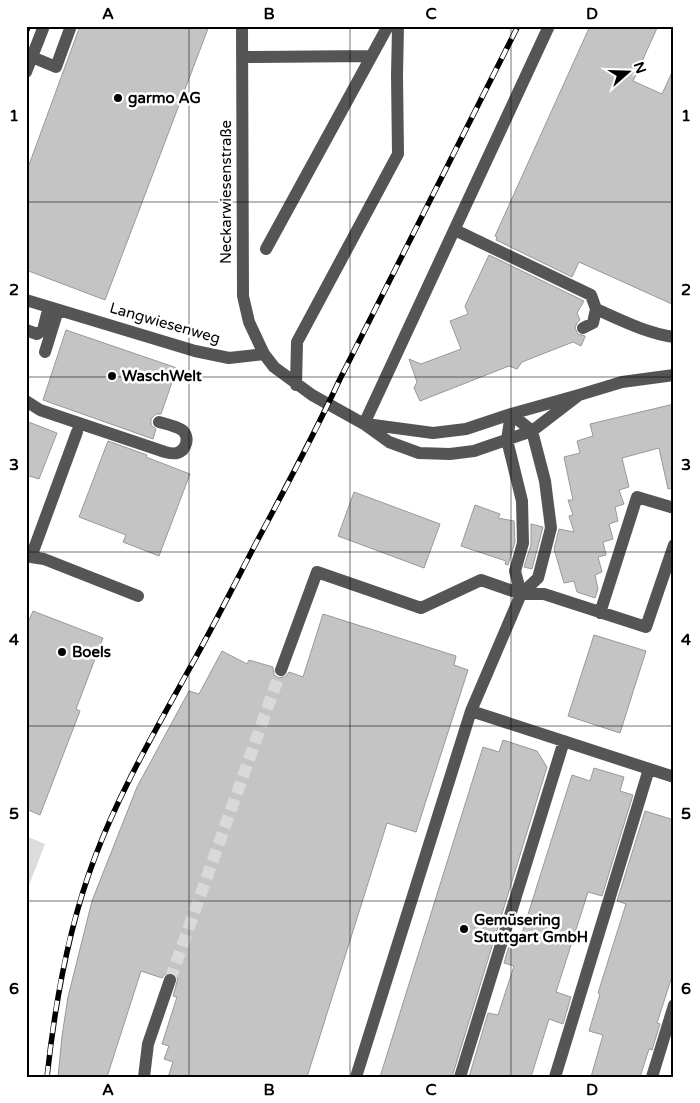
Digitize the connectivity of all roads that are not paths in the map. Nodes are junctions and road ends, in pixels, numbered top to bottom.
1 (44, 26) edge
2 (71, 26) edge
3 (242, 26) edge
4 (388, 26) edge
5 (398, 26) edge
6 (549, 26) edge
7 (372, 56) junction
8 (32, 57) junction
9 (242, 58) junction
10 (26, 72) edge
11 (455, 230) junction
12 (266, 249) dead end
13 (26, 300) edge
14 (54, 308) junction
15 (596, 309) junction
16 (583, 328) dead end
17 (26, 330) edge
18 (674, 337) edge
19 (45, 352) dead end
20 (264, 354) junction
21 (674, 375) edge
22 (296, 384) junction
23 (580, 395) junction
24 (26, 401) edge
25 (511, 414) junction
26 (159, 422) dead end
27 (364, 424) junction
28 (532, 431) junction
29 (77, 432) dead end
30 (507, 440) junction
31 (674, 508) edge
32 (674, 545) edge
33 (29, 556) edge
34 (521, 594) junction
35 (138, 596) dead end
36 (600, 613) junction
37 (282, 670) tunnel mouth
38 (471, 711) junction
39 (564, 741) junction
40 (649, 769) junction
41 (674, 777) edge
42 (170, 980) tunnel mouth
43 (674, 1005) edge
44 (144, 1077) edge
45 (356, 1077) edge
46 (460, 1077) edge
47 (555, 1077) edge
48 (652, 1077) edge

1 - 8 street
2 - 8 street
3 - 9 street, Neckarwiesenstraße
4 - 7 street
5 - 22 street
6 - 11 street
7 - 9 street
7 - 12 street
8 - 10 street
9 - 20 street, Neckarwiesenstraße
11 - 15 street
11 - 27 street
13 - 14 street, Langwiesenweg
14 - 17 street
14 - 19 street
14 - 20 street, Langwiesenweg
15 - 16 street
15 - 18 street
20 - 22 street
21 - 23 street
22 - 27 street
23 - 25 street
23 - 28 street
24 - 26 street
25 - 27 street
25 - 28 street
25 - 30 street
27 - 30 street
28 - 30 street
28 - 34 street
29 - 33 street
30 - 34 street
31 - 36 street
32 - 36 street
33 - 35 street
34 - 36 street
34 - 37 street
34 - 38 street
38 - 39 street
38 - 45 street
39 - 40 street
39 - 46 street
40 - 41 street
40 - 47 street
42 - 44 street
43 - 48 street

